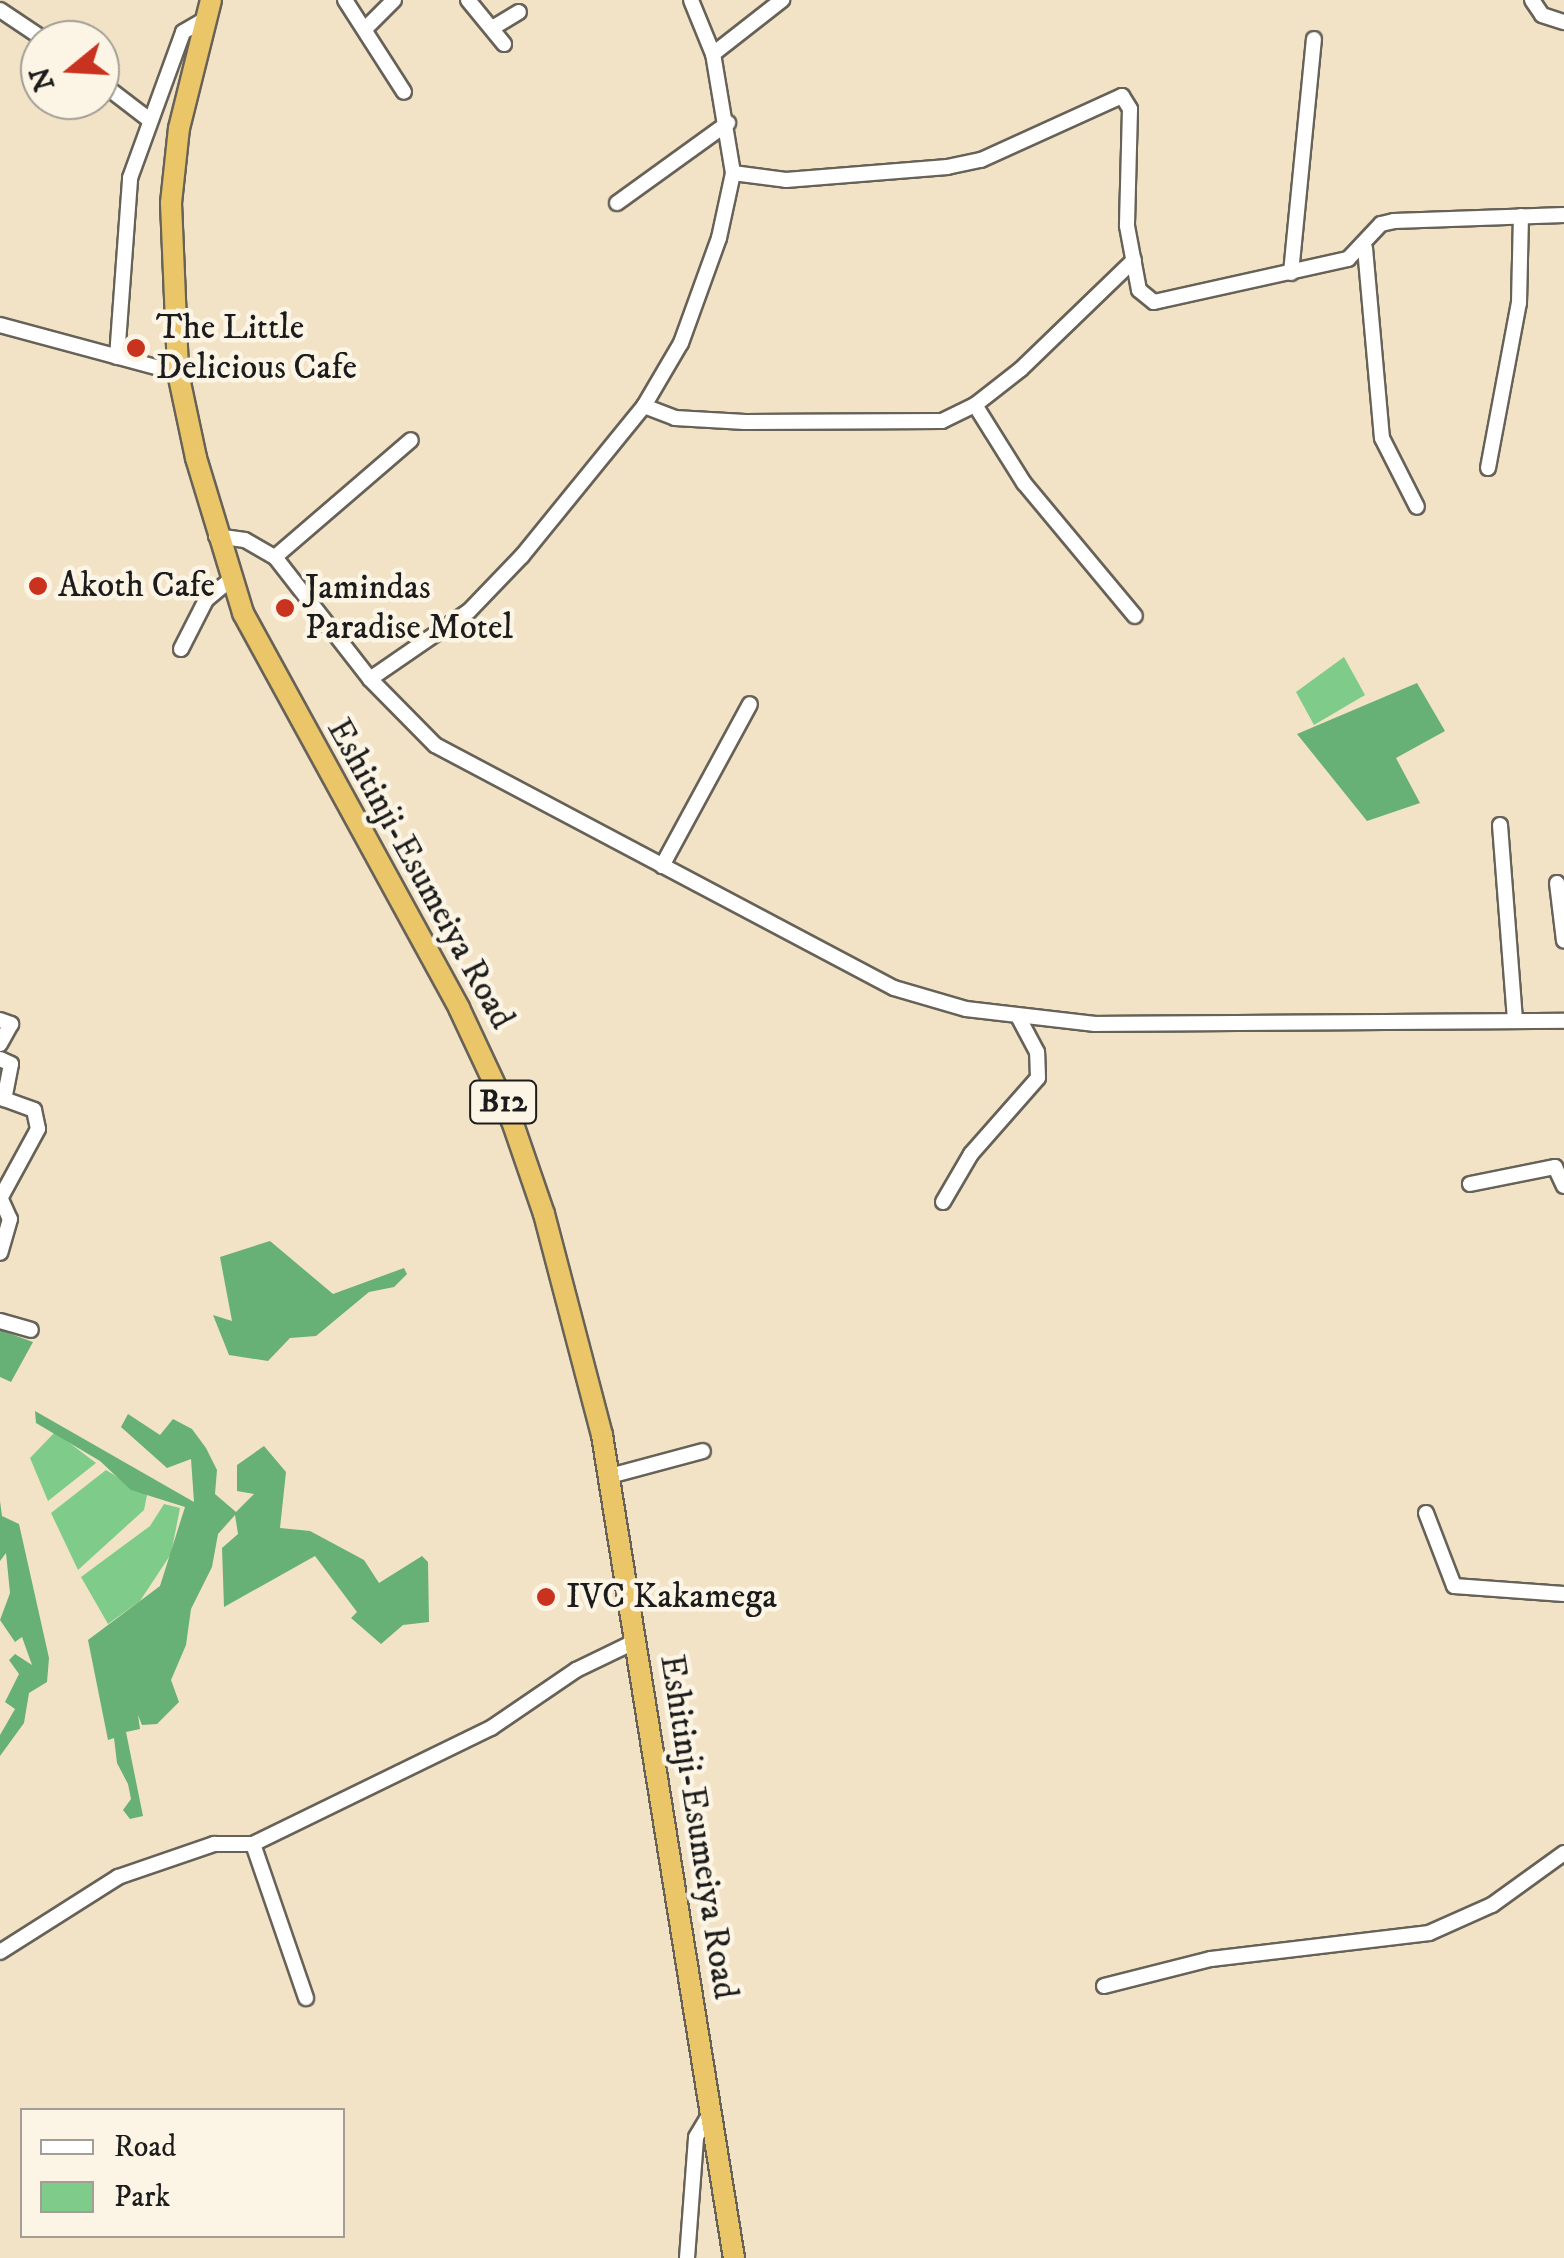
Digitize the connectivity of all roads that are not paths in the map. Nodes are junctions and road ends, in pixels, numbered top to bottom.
1 (345, 0) edge
2 (394, 0) edge
3 (468, 0) edge
4 (691, 0) edge
5 (782, 0) edge
6 (1532, 0) edge
7 (208, 10) edge
8 (519, 12) dead end
9 (1564, 22) edge
10 (494, 27) junction
11 (365, 28) junction
12 (1314, 38) dead end
13 (504, 44) dead end
14 (713, 54) junction
15 (404, 92) dead end
16 (120, 97) edge
17 (147, 118) junction
18 (728, 123) junction
19 (734, 174) junction
20 (617, 203) dead end
21 (1564, 215) edge
22 (1521, 216) junction
23 (1365, 248) junction
24 (1134, 260) junction
25 (1291, 273) junction
26 (0, 325) edge
27 (116, 357) junction
28 (178, 373) junction
29 (975, 405) junction
30 (644, 406) junction
31 (411, 440) dead end
32 (1488, 468) dead end
33 (1417, 507) dead end
34 (216, 536) junction
35 (276, 558) junction
36 (230, 580) junction
37 (1135, 616) dead end
38 (180, 649) dead end
39 (370, 679) junction
40 (750, 704) dead end
41 (1500, 825) dead end
42 (662, 866) junction
43 (1557, 884) dead end
44 (1564, 941) edge
45 (1019, 1018) junction
46 (0, 1020) edge
47 (1515, 1020) junction
48 (1564, 1021) edge
49 (0, 1044) edge
50 (0, 1059) edge
51 (1470, 1184) dead end
52 (1564, 1186) edge
53 (1, 1197) edge
54 (944, 1202) dead end
55 (0, 1252) edge
56 (0, 1320) edge
57 (31, 1330) dead end
58 (703, 1451) dead end
59 (610, 1476) junction
60 (1426, 1513) dead end
61 (1564, 1594) edge
62 (636, 1640) junction
63 (253, 1844) junction
64 (1564, 1853) edge
65 (0, 1952) edge
66 (1104, 1986) dead end
67 (306, 1998) dead end
68 (711, 2113) junction
69 (687, 2258) edge
70 (734, 2258) edge

1 - 11 street
2 - 11 street
3 - 10 street
4 - 14 street
5 - 14 street
6 - 9 street
7 - 17 street
7 - 28 highway, Eshitinji-Esumeiya Road / B12
8 - 10 street
10 - 13 street
11 - 15 street
12 - 25 street
14 - 18 street
16 - 17 street
17 - 27 street
18 - 19 street
18 - 20 street
19 - 24 street
19 - 30 street
21 - 22 street
22 - 23 street
22 - 32 street
23 - 25 street
23 - 33 street
24 - 25 street
24 - 29 street
26 - 27 street
27 - 28 street
28 - 34 highway, Eshitinji-Esumeiya Road / B12
29 - 30 street
29 - 37 street
30 - 39 street
31 - 35 street
34 - 35 street
34 - 36 highway, Eshitinji-Esumeiya Road / B12
35 - 39 street
36 - 38 street
36 - 59 highway, Eshitinji-Esumeiya Road / B12
39 - 42 street
40 - 42 street
41 - 47 street
42 - 45 street
43 - 44 street
45 - 47 street
45 - 54 street
46 - 49 street
47 - 48 street
50 - 53 street
51 - 52 street
53 - 55 street
56 - 57 street
58 - 59 street
59 - 62 highway, Eshitinji-Esumeiya Road / B12
60 - 61 street
62 - 63 street
62 - 68 highway, Eshitinji-Esumeiya Road / B12
63 - 65 street
63 - 67 street
64 - 66 street
68 - 69 street
68 - 70 highway, Eshitinji-Esumeiya Road / B12

